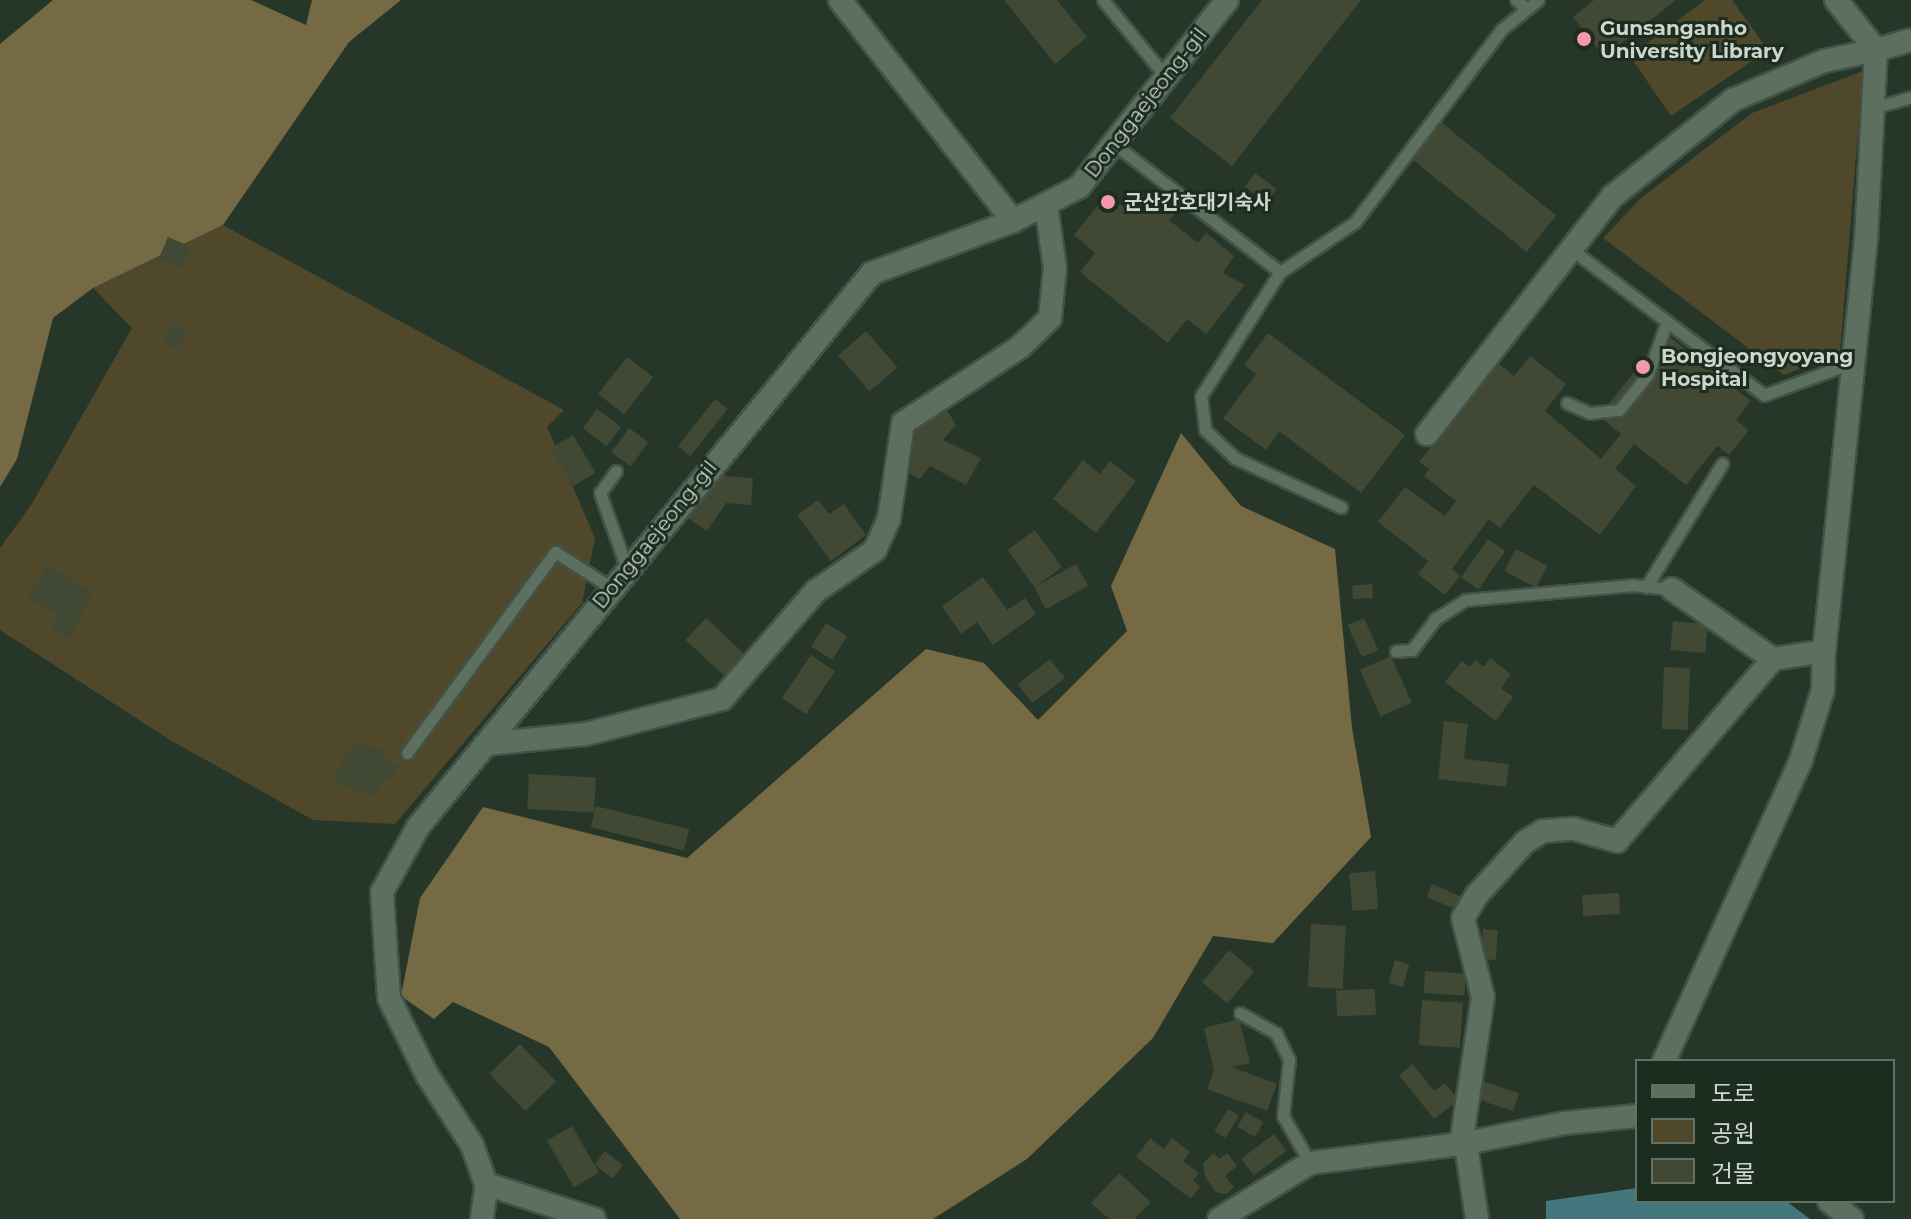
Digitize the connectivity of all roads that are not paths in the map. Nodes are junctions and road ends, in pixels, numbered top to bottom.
1 (840, 0) edge
2 (1103, 0) edge
3 (1227, 0) edge
4 (1516, 0) edge
5 (1538, 0) edge
6 (1836, 0) edge
7 (1527, 9) junction
8 (1911, 40) edge
9 (1876, 50) junction
10 (1166, 77) junction
11 (1911, 97) edge
12 (1873, 108) junction
13 (1114, 144) junction
14 (1046, 205) junction
15 (1013, 221) junction
16 (1571, 249) junction
17 (1280, 272) junction
18 (1667, 321) junction
19 (1854, 362) junction
20 (1567, 403) dead end
21 (1427, 434) dead end
22 (1722, 464) dead end
23 (616, 471) dead end
24 (1341, 507) dead end
25 (627, 569) junction
26 (1646, 587) junction
27 (612, 588) junction
28 (1672, 589) joint
29 (1396, 651) dead end
30 (1824, 651) junction
31 (1773, 659) junction
32 (486, 744) junction
33 (407, 753) dead end
34 (1240, 1013) dead end
35 (1665, 1059) edge
36 (1635, 1116) edge
37 (1461, 1144) junction
38 (1310, 1163) junction
39 (486, 1184) junction
40 (1832, 1203) edge
41 (482, 1219) edge
42 (594, 1219) edge
43 (1219, 1219) edge
44 (1477, 1219) edge
45 (1852, 1219) edge

1 - 15 street
2 - 10 lane
3 - 10 street, Donggaejeong-gil
4 - 7 lane
5 - 7 lane
6 - 9 street
7 - 17 lane
8 - 9 street
9 - 12 street
9 - 16 street
10 - 13 street, Donggaejeong-gil
11 - 12 lane
12 - 19 street
13 - 14 street, Donggaejeong-gil
13 - 17 lane
14 - 15 street, Donggaejeong-gil
14 - 32 street
15 - 25 street, Donggaejeong-gil
16 - 18 lane
16 - 21 street
17 - 24 lane
18 - 19 lane
18 - 20 lane
19 - 30 street
22 - 26 lane
23 - 25 lane
25 - 27 street, Donggaejeong-gil
26 - 28 lane
26 - 29 lane
27 - 32 street, Donggaejeong-gil
27 - 33 lane
28 - 31 street
30 - 31 street
30 - 35 street
31 - 37 street
32 - 39 street, Donggaejeong-gil
34 - 38 lane
36 - 37 street
37 - 38 street
37 - 44 street
38 - 43 street
39 - 41 street, Donggaejeong-gil
39 - 42 street
40 - 45 street

